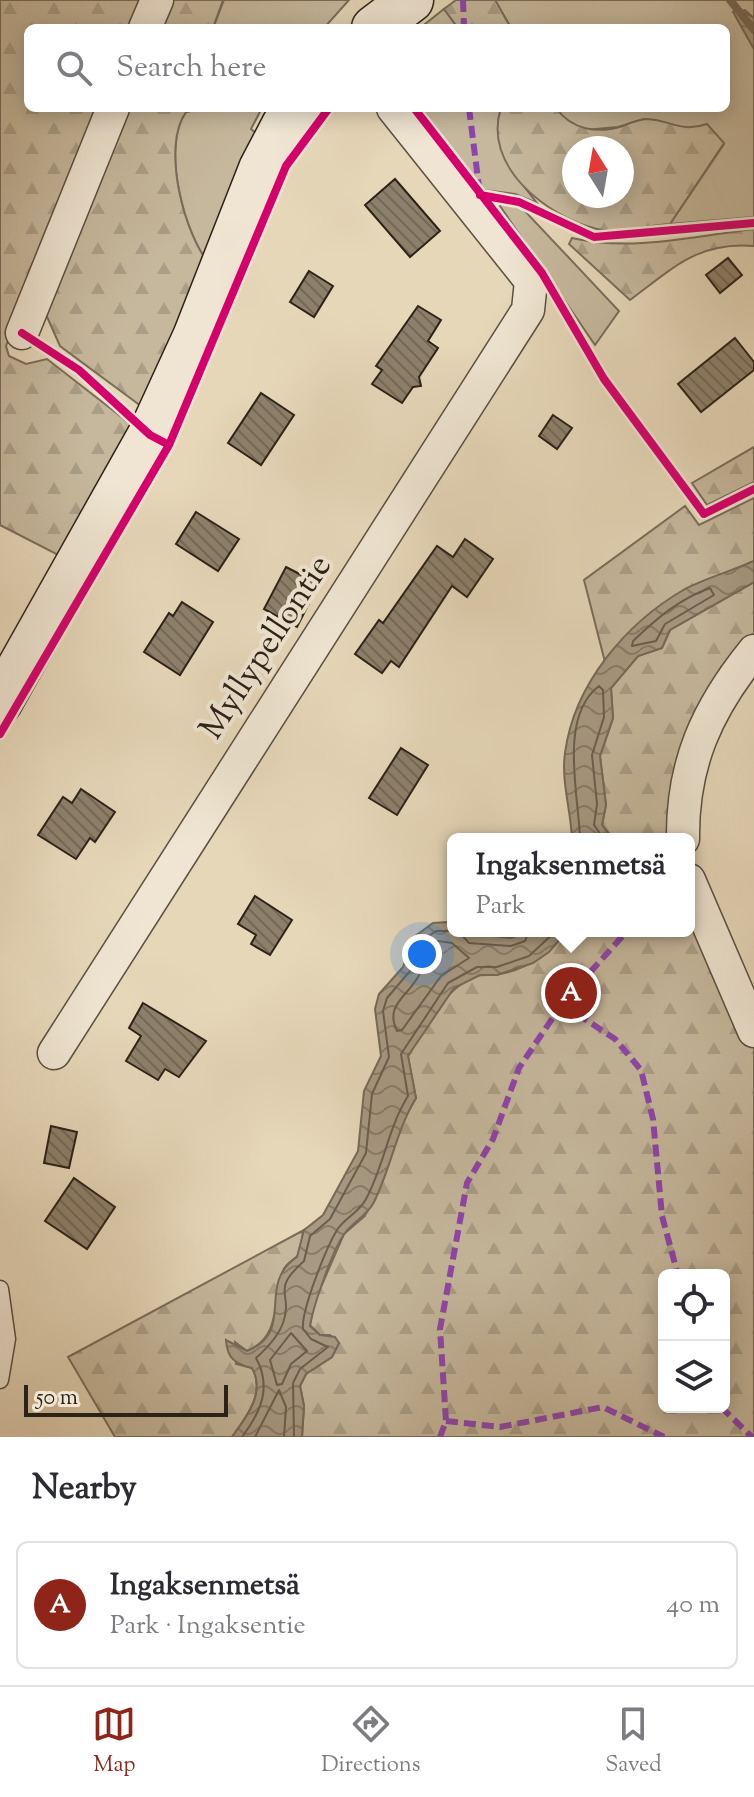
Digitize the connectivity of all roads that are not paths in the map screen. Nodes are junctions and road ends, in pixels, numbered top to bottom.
1 (157, 0) edge
2 (373, 0) edge
3 (411, 0) edge
4 (147, 24) edge
5 (358, 24) edge
6 (379, 24) edge
7 (111, 112) edge
8 (295, 112) edge
9 (396, 112) edge
10 (22, 333) dead end
11 (754, 651) edge
12 (0, 702) edge
13 (683, 833) edge
14 (695, 894) edge
15 (754, 1031) edge
16 (54, 1053) dead end
17 (0, 1289) edge
18 (0, 1380) edge

1 - 4 street
2 - 5 main road
3 - 6 main road
7 - 10 street
8 - 12 main road
9 - 16 street, Myllypellontie
11 - 13 street
14 - 15 street
17 - 18 lane

